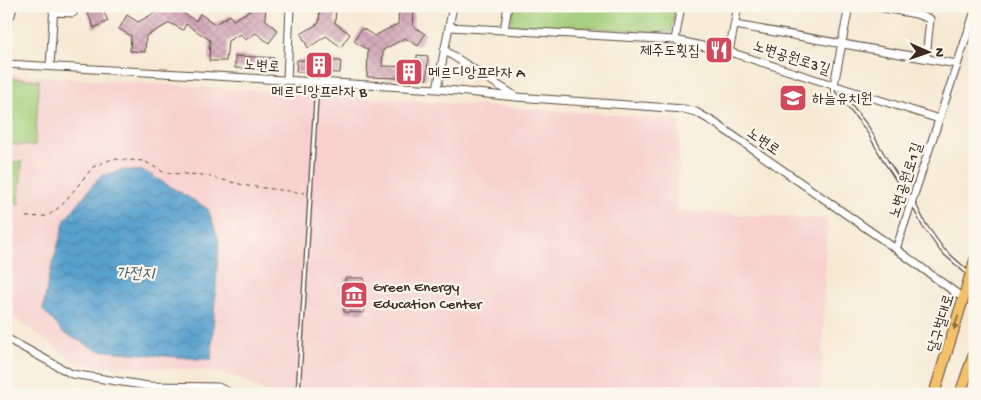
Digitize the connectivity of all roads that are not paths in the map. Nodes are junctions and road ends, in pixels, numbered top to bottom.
1 (13, 6) edge
2 (290, 6) edge
3 (453, 6) edge
4 (508, 6) edge
5 (681, 6) edge
6 (738, 6) edge
7 (849, 6) edge
8 (873, 6) edge
9 (54, 9) edge
10 (975, 11) edge
11 (74, 13) dead end
12 (6, 17) edge
13 (735, 25) junction
14 (449, 27) junction
15 (504, 30) junction
16 (675, 40) junction
17 (843, 44) junction
18 (444, 50) junction
19 (729, 52) junction
20 (926, 58) junction
21 (6, 64) edge
22 (958, 64) junction
23 (50, 66) junction
24 (287, 80) junction
25 (317, 82) junction
26 (834, 85) junction
27 (437, 89) junction
28 (516, 97) junction
29 (939, 120) junction
30 (912, 201) junction
31 (896, 249) junction
32 (975, 260) edge
33 (970, 275) junction
34 (963, 298) junction
35 (6, 338) edge
36 (975, 351) edge
37 (233, 394) edge
38 (298, 394) edge
39 (934, 394) edge
40 (960, 394) edge

1 - 12 street
2 - 24 street
3 - 14 street
4 - 15 street
5 - 16 street
6 - 13 street
7 - 17 street, 노변공원로3길
8 - 20 street
9 - 11 street
9 - 23 street
10 - 22 street, 노변공원로1길
13 - 17 street, 노변공원로3길
13 - 19 street, 노변공원로3길
14 - 15 street, 노변공원로3길
14 - 18 street
15 - 16 street, 노변공원로3길
16 - 19 street, 노변공원로3길
17 - 20 street
17 - 26 street, 노변공원로3길
18 - 27 street
18 - 28 street, 노변로
19 - 26 street, 노변공원로3길
20 - 22 street
21 - 23 street, 노변로
22 - 29 street, 노변공원로1길
23 - 24 street, 노변로
24 - 25 street, 노변로
25 - 27 street, 노변로
25 - 38 lane
26 - 29 street
26 - 30 lane
27 - 28 street, 노변로
28 - 31 street, 노변로
29 - 30 street, 노변공원로1길
30 - 31 street, 노변공원로1길
30 - 33 lane
31 - 34 street, 노변로
32 - 33 main road, 달구벌대로
33 - 34 main road, 달구벌대로
34 -> 39 main road, 달구벌대로
35 - 37 street
36 - 40 main road

